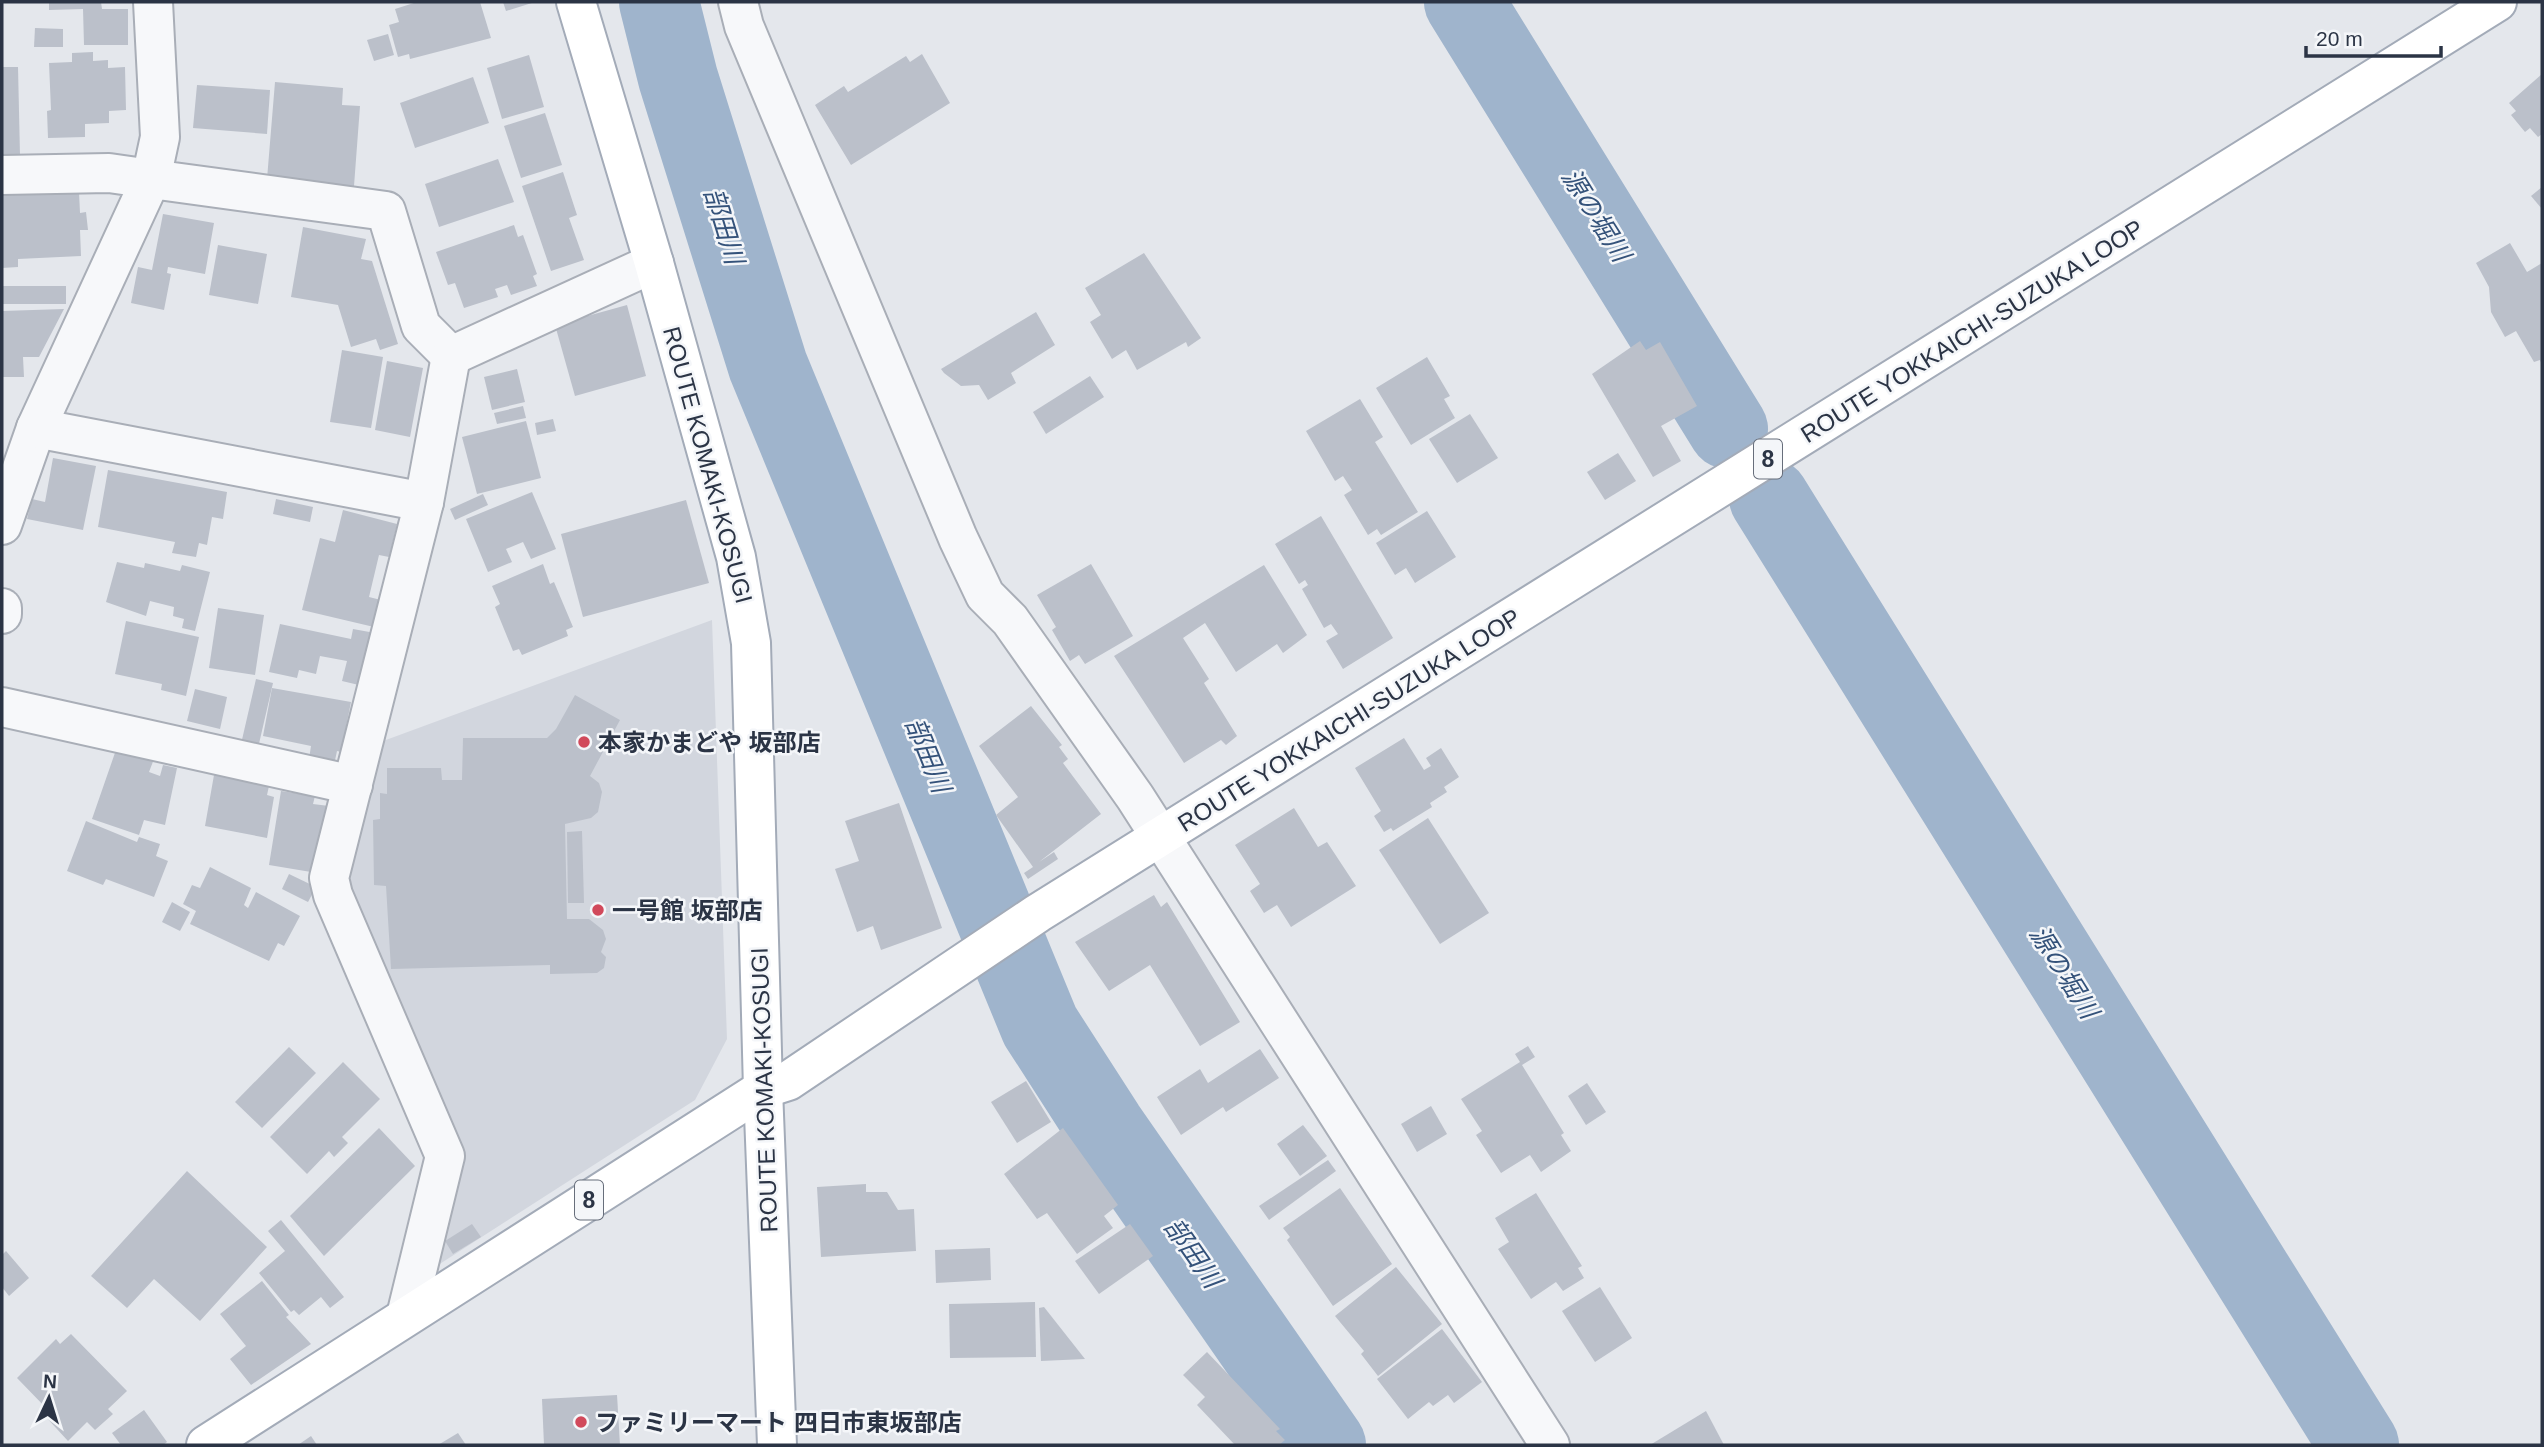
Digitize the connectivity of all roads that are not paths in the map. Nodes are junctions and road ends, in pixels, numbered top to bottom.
1 (153, 2) edge
2 (576, 2) edge
3 (738, 2) edge
4 (2497, 2) edge
5 (2, 175) edge
6 (151, 179) junction
7 (654, 263) junction
8 (451, 356) junction
9 (22, 439) edge
10 (424, 502) junction
11 (2, 526) edge
12 (2, 608) edge
13 (2, 614) edge
14 (2, 707) edge
15 (353, 785) junction
16 (1161, 838) junction
17 (763, 1089) junction
18 (406, 1316) junction
19 (206, 1445) edge
20 (777, 1445) edge
21 (1550, 1445) edge

1 - 6 street
2 - 7 main road, ROUTE KOMAKI-KOSUGI
3 - 16 street
4 - 16 main road, ROUTE YOKKAICHI-SUZUKA LOOP / 8
5 - 6 street
6 - 8 street
6 - 9 street
7 - 8 street
7 - 17 main road, ROUTE KOMAKI-KOSUGI
8 - 10 street
9 - 10 street
9 - 11 street
10 - 15 street
12 - 13 street
14 - 15 street
15 - 18 street
16 - 17 main road, ROUTE YOKKAICHI-SUZUKA LOOP / 8
16 - 21 street
17 - 18 main road, ROUTE YOKKAICHI-SUZUKA LOOP / 8
17 - 20 main road, ROUTE KOMAKI-KOSUGI
18 - 19 main road, ROUTE YOKKAICHI-SUZUKA LOOP / 8

